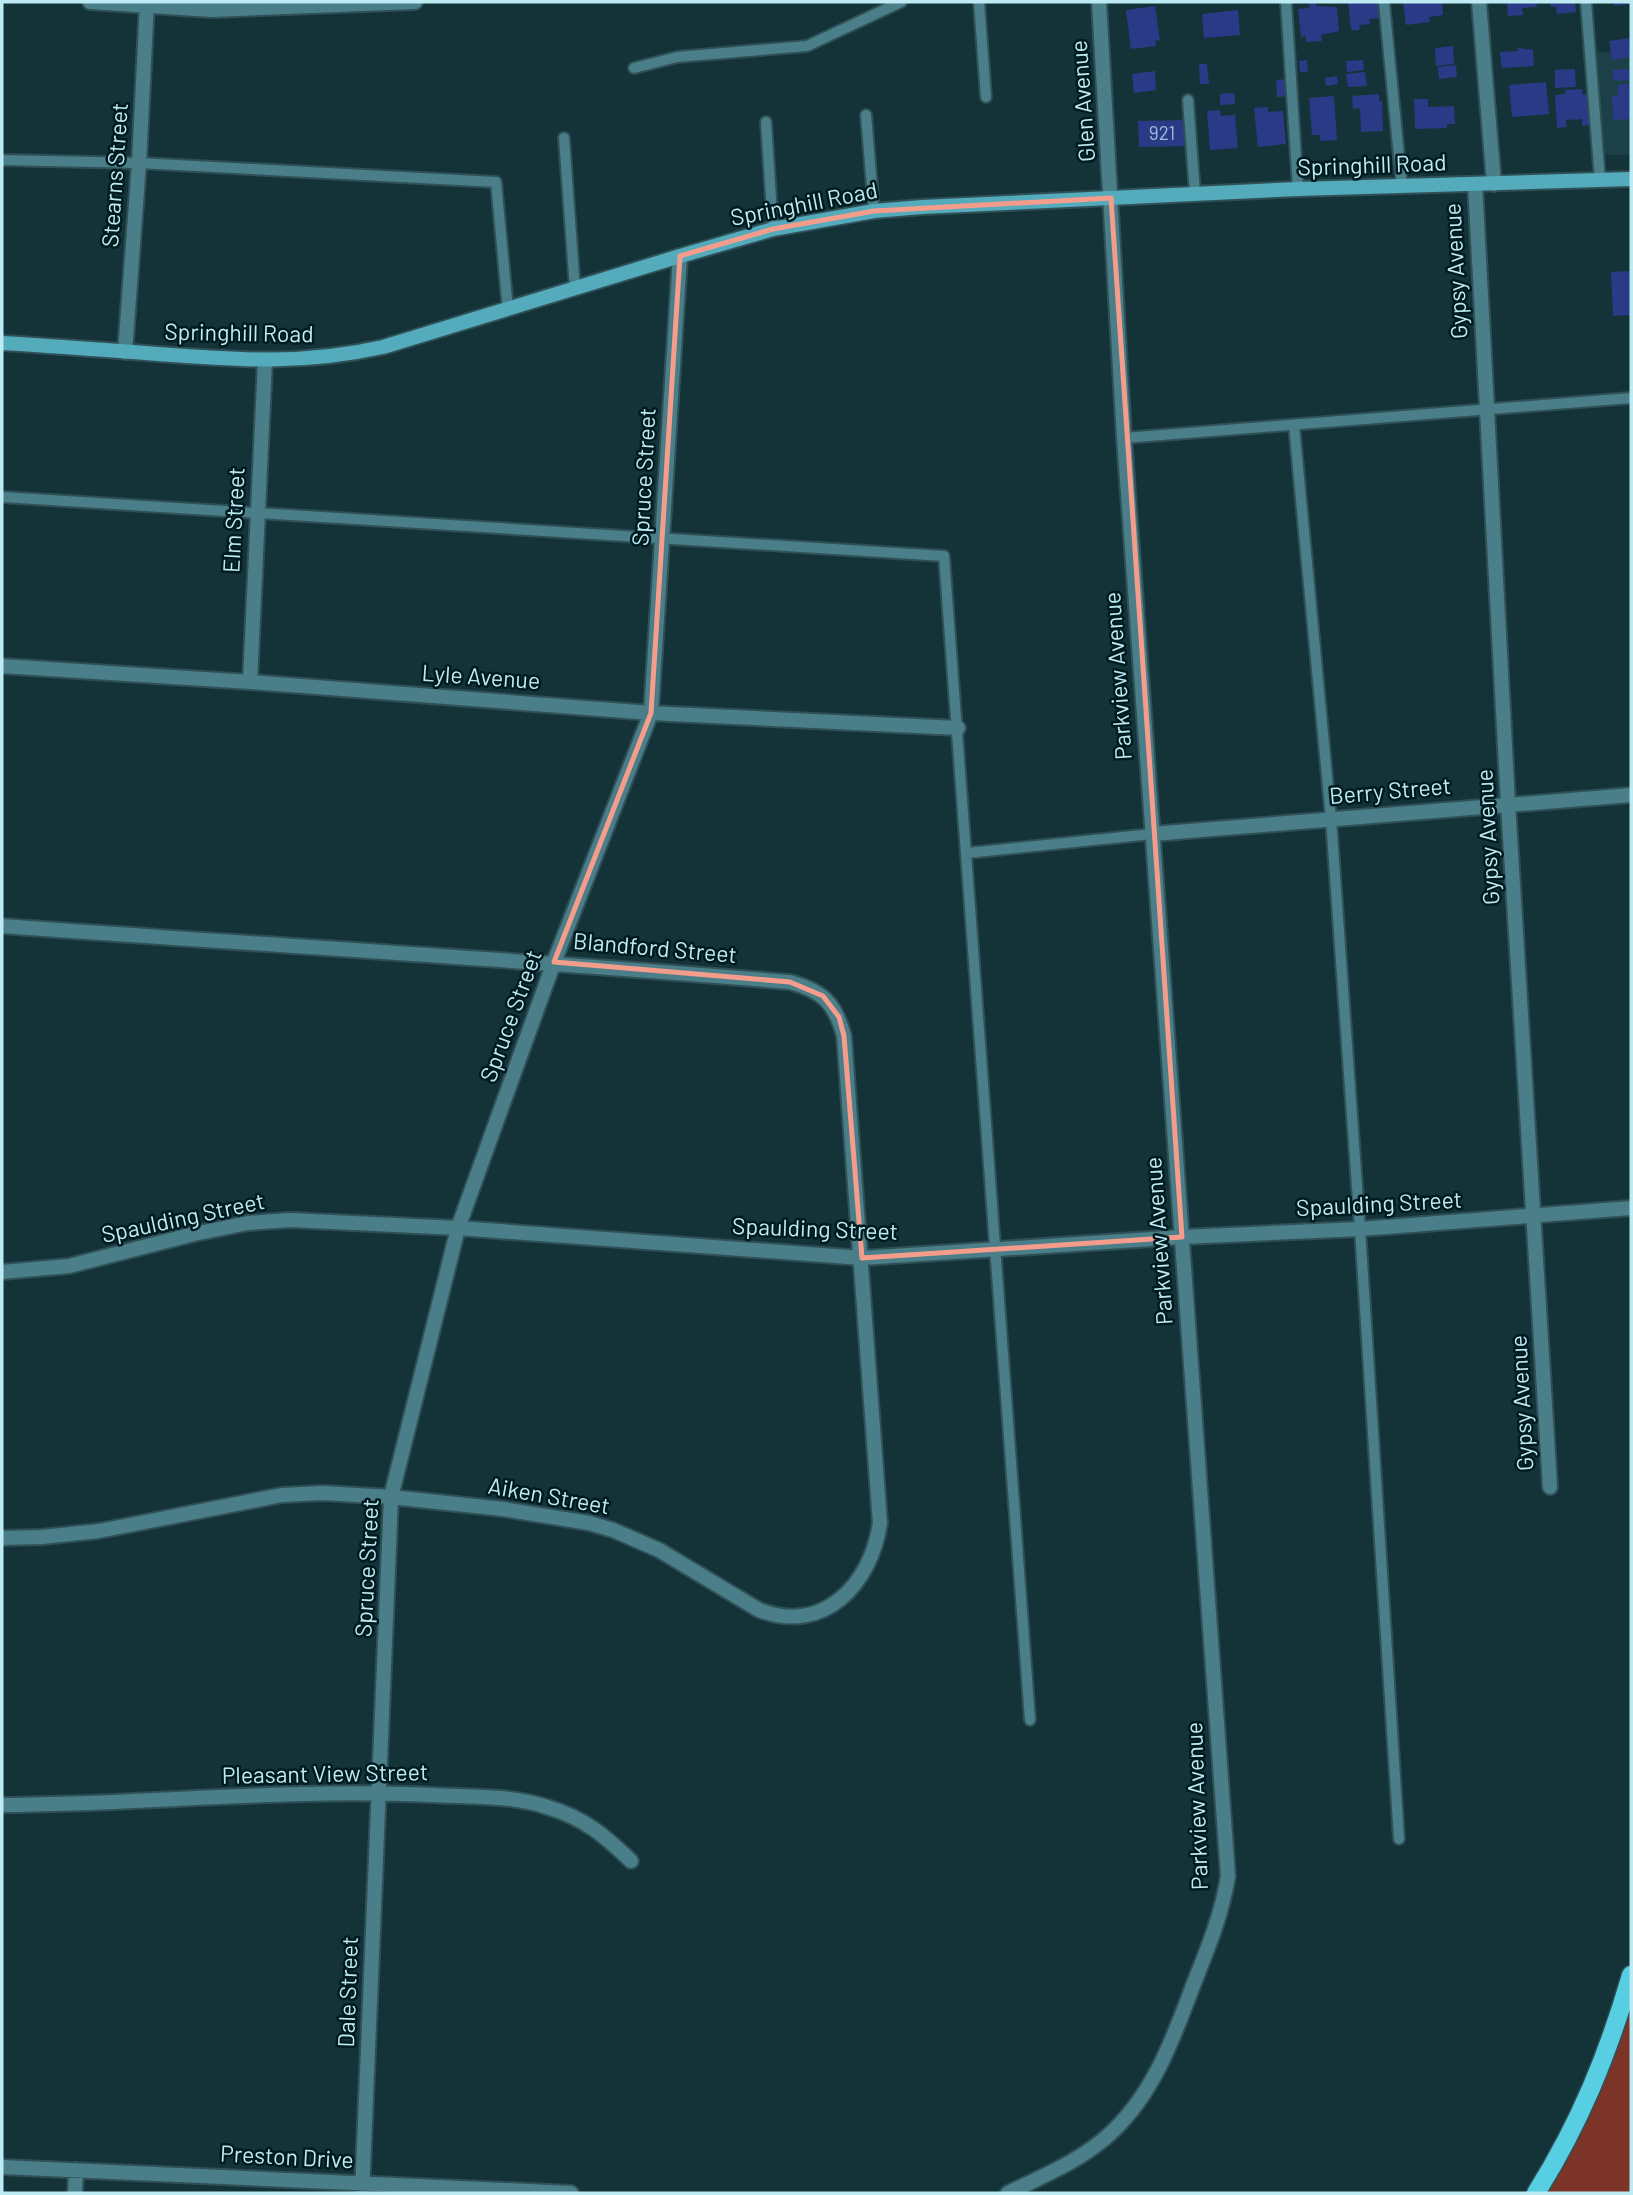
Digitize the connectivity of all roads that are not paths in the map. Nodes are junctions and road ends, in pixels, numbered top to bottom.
1 (90, 2) edge
2 (415, 2) edge
3 (901, 2) edge
4 (979, 2) edge
5 (1099, 2) edge
6 (1286, 2) edge
7 (1384, 2) edge
8 (1479, 2) edge
9 (1586, 2) edge
10 (147, 4) edge
11 (634, 68) dead end
12 (986, 97) dead end
13 (1188, 100) dead end
14 (866, 115) dead end
15 (766, 122) dead end
16 (564, 138) dead end
17 (2, 160) edge
18 (139, 163) junction
19 (1631, 178) edge
20 (1600, 180) junction
21 (1475, 184) junction
22 (1494, 184) junction
23 (1402, 187) junction
24 (1298, 190) junction
25 (1195, 194) junction
26 (1111, 198) junction
27 (874, 211) junction
28 (773, 229) junction
29 (680, 256) junction
30 (575, 289) junction
31 (508, 310) junction
32 (2, 343) edge
33 (125, 352) junction
34 (265, 361) junction
35 (1631, 398) edge
36 (1486, 410) junction
37 (1294, 425) junction
38 (1124, 438) junction
39 (2, 497) edge
40 (257, 513) junction
41 (663, 540) junction
42 (2, 666) edge
43 (250, 682) junction
44 (651, 713) junction
45 (958, 728) junction
46 (1631, 794) edge
47 (1508, 804) junction
48 (1331, 819) junction
49 (1152, 834) junction
50 (967, 853) junction
51 (2, 926) edge
52 (554, 962) junction
53 (1631, 1208) edge
54 (1534, 1217) junction
55 (458, 1228) junction
56 (1360, 1229) junction
57 (1182, 1237) junction
58 (996, 1250) junction
59 (862, 1258) junction
60 (2, 1272) edge
61 (1550, 1488) dead end
62 (391, 1497) junction
63 (2, 1538) edge
64 (1030, 1720) dead end
65 (379, 1793) junction
66 (2, 1805) edge
67 (1399, 1839) dead end
68 (631, 1861) dead end
69 (1631, 1975) edge
70 (2, 2167) edge
71 (76, 2170) junction
72 (363, 2188) edge
73 (75, 2193) edge
74 (571, 2193) edge
75 (1008, 2193) edge
76 (1535, 2193) edge

1 - 10 street
2 - 10 street
3 - 11 lane
4 - 12 lane
5 - 26 street, Glen Avenue
6 - 24 lane
7 - 23 lane
8 - 22 street
9 - 20 lane
10 - 18 street, Stearns Street
13 - 25 lane
14 - 27 lane
15 - 28 lane
16 - 30 lane
17 - 18 lane
18 - 31 lane
18 - 33 street, Stearns Street
19 - 20 street, Springhill Road
20 - 22 street, Springhill Road
21 - 22 street, Springhill Road
21 - 23 street, Springhill Road
21 - 36 street, Gypsy Avenue
23 - 24 street, Springhill Road
24 - 25 street, Springhill Road
25 - 26 street, Springhill Road
26 - 27 street, Springhill Road
26 - 38 street, Parkview Avenue
27 - 28 street, Springhill Road
28 - 29 street, Springhill Road
29 - 30 street, Springhill Road
29 - 41 street, Spruce Street
30 - 31 street, Springhill Road
31 - 34 street, Springhill Road
32 - 33 street, Springhill Road
33 - 34 street, Springhill Road
34 - 40 street, Elm Street
35 - 36 lane
36 - 37 lane
36 - 47 street, Gypsy Avenue
37 - 38 lane
37 - 48 lane
38 - 49 street, Parkview Avenue
39 - 40 lane
40 - 41 lane
40 - 43 street, Elm Street
41 - 44 street, Spruce Street
41 - 45 lane
42 - 43 street, Lyle Avenue
43 - 44 street, Lyle Avenue
44 - 45 street, Lyle Avenue
44 - 52 street, Spruce Street
45 - 50 lane
46 - 47 street, Berry Street
47 - 48 street, Berry Street
47 - 54 street, Gypsy Avenue
48 - 49 street, Berry Street
48 - 56 lane
49 - 50 lane
49 - 57 street, Parkview Avenue
50 - 58 lane
51 - 52 street, Blandford Street
52 - 55 street, Spruce Street
52 - 59 street, Blandford Street
53 - 54 street, Spaulding Street
54 - 56 street, Spaulding Street
54 - 61 street, Gypsy Avenue
55 - 59 street, Spaulding Street
55 - 60 street, Spaulding Street
55 - 62 street, Spruce Street
56 - 57 street, Spaulding Street
56 - 67 lane
57 - 58 street, Spaulding Street
57 - 75 street, Parkview Avenue
58 - 59 street, Spaulding Street
58 - 64 lane
59 - 62 street, Aiken Street
62 - 63 street, Aiken Street
62 - 65 street, Spruce Street
65 - 66 street, Pleasant View Street
65 - 68 street, Pleasant View Street
65 - 72 street, Dale Street
69 - 76 main road
70 - 71 street, Preston Drive
71 - 72 street, Preston Drive
71 - 73 street
72 - 74 street, Preston Drive

